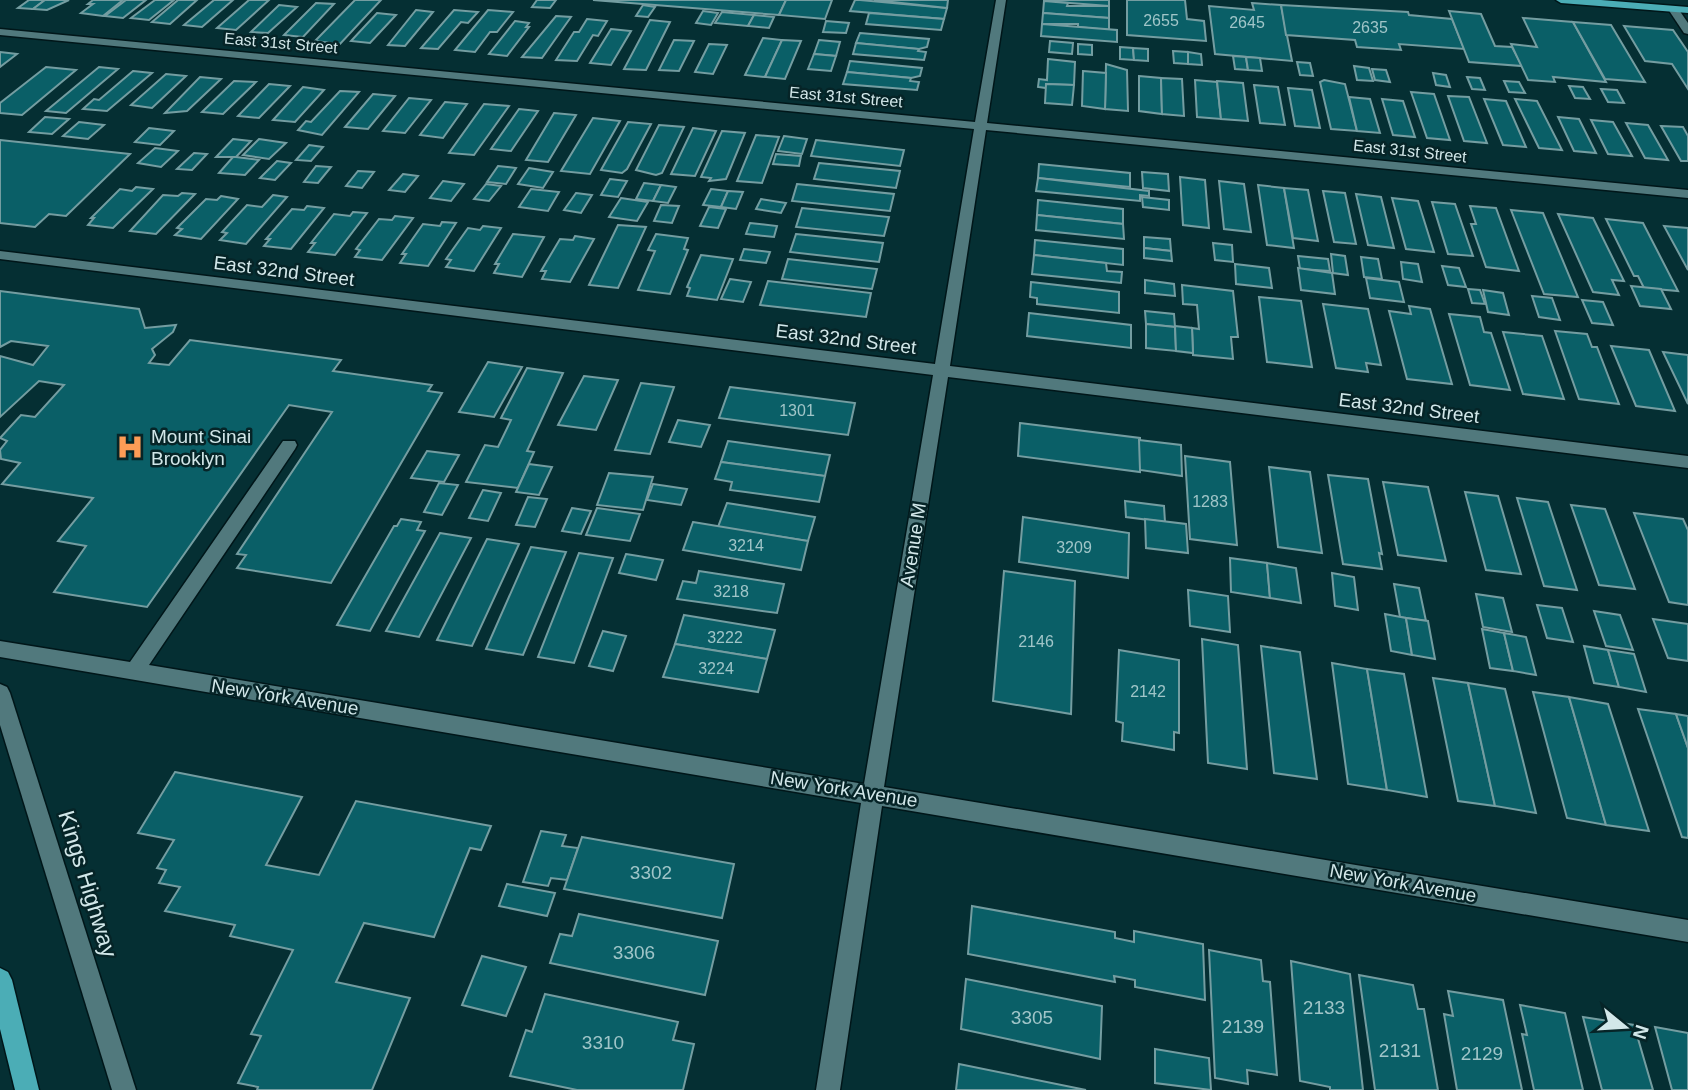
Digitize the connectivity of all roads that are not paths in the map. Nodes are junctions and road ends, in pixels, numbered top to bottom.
1 (1001, 0) edge
2 (1561, 0) edge
3 (1674, 9) junction
4 (1688, 10) edge
5 (1688, 31) edge
6 (0, 32) edge
7 (981, 126) junction
8 (1688, 194) edge
9 (0, 255) edge
10 (941, 370) junction
11 (289, 445) dead end
12 (1688, 462) edge
13 (0, 649) edge
14 (134, 672) junction
15 (0, 693) edge
16 (873, 794) junction
17 (1688, 931) edge
18 (0, 980) edge
19 (27, 1090) edge
20 (124, 1090) edge
21 (828, 1090) edge

1 - 7 street, Avenue M
2 - 3 main road
3 - 4 main road
3 - 5 street
6 - 7 street, East 31st Street
7 - 8 street, East 31st Street
7 - 10 street, Avenue M
9 - 10 street, East 32nd Street
10 - 12 street, East 32nd Street
10 - 16 street, Avenue M
11 - 14 street
13 - 14 street, New York Avenue
14 - 16 street, New York Avenue
15 - 20 street, Kings Highway
16 - 17 street, New York Avenue
16 - 21 street, Avenue M
18 - 19 main road

